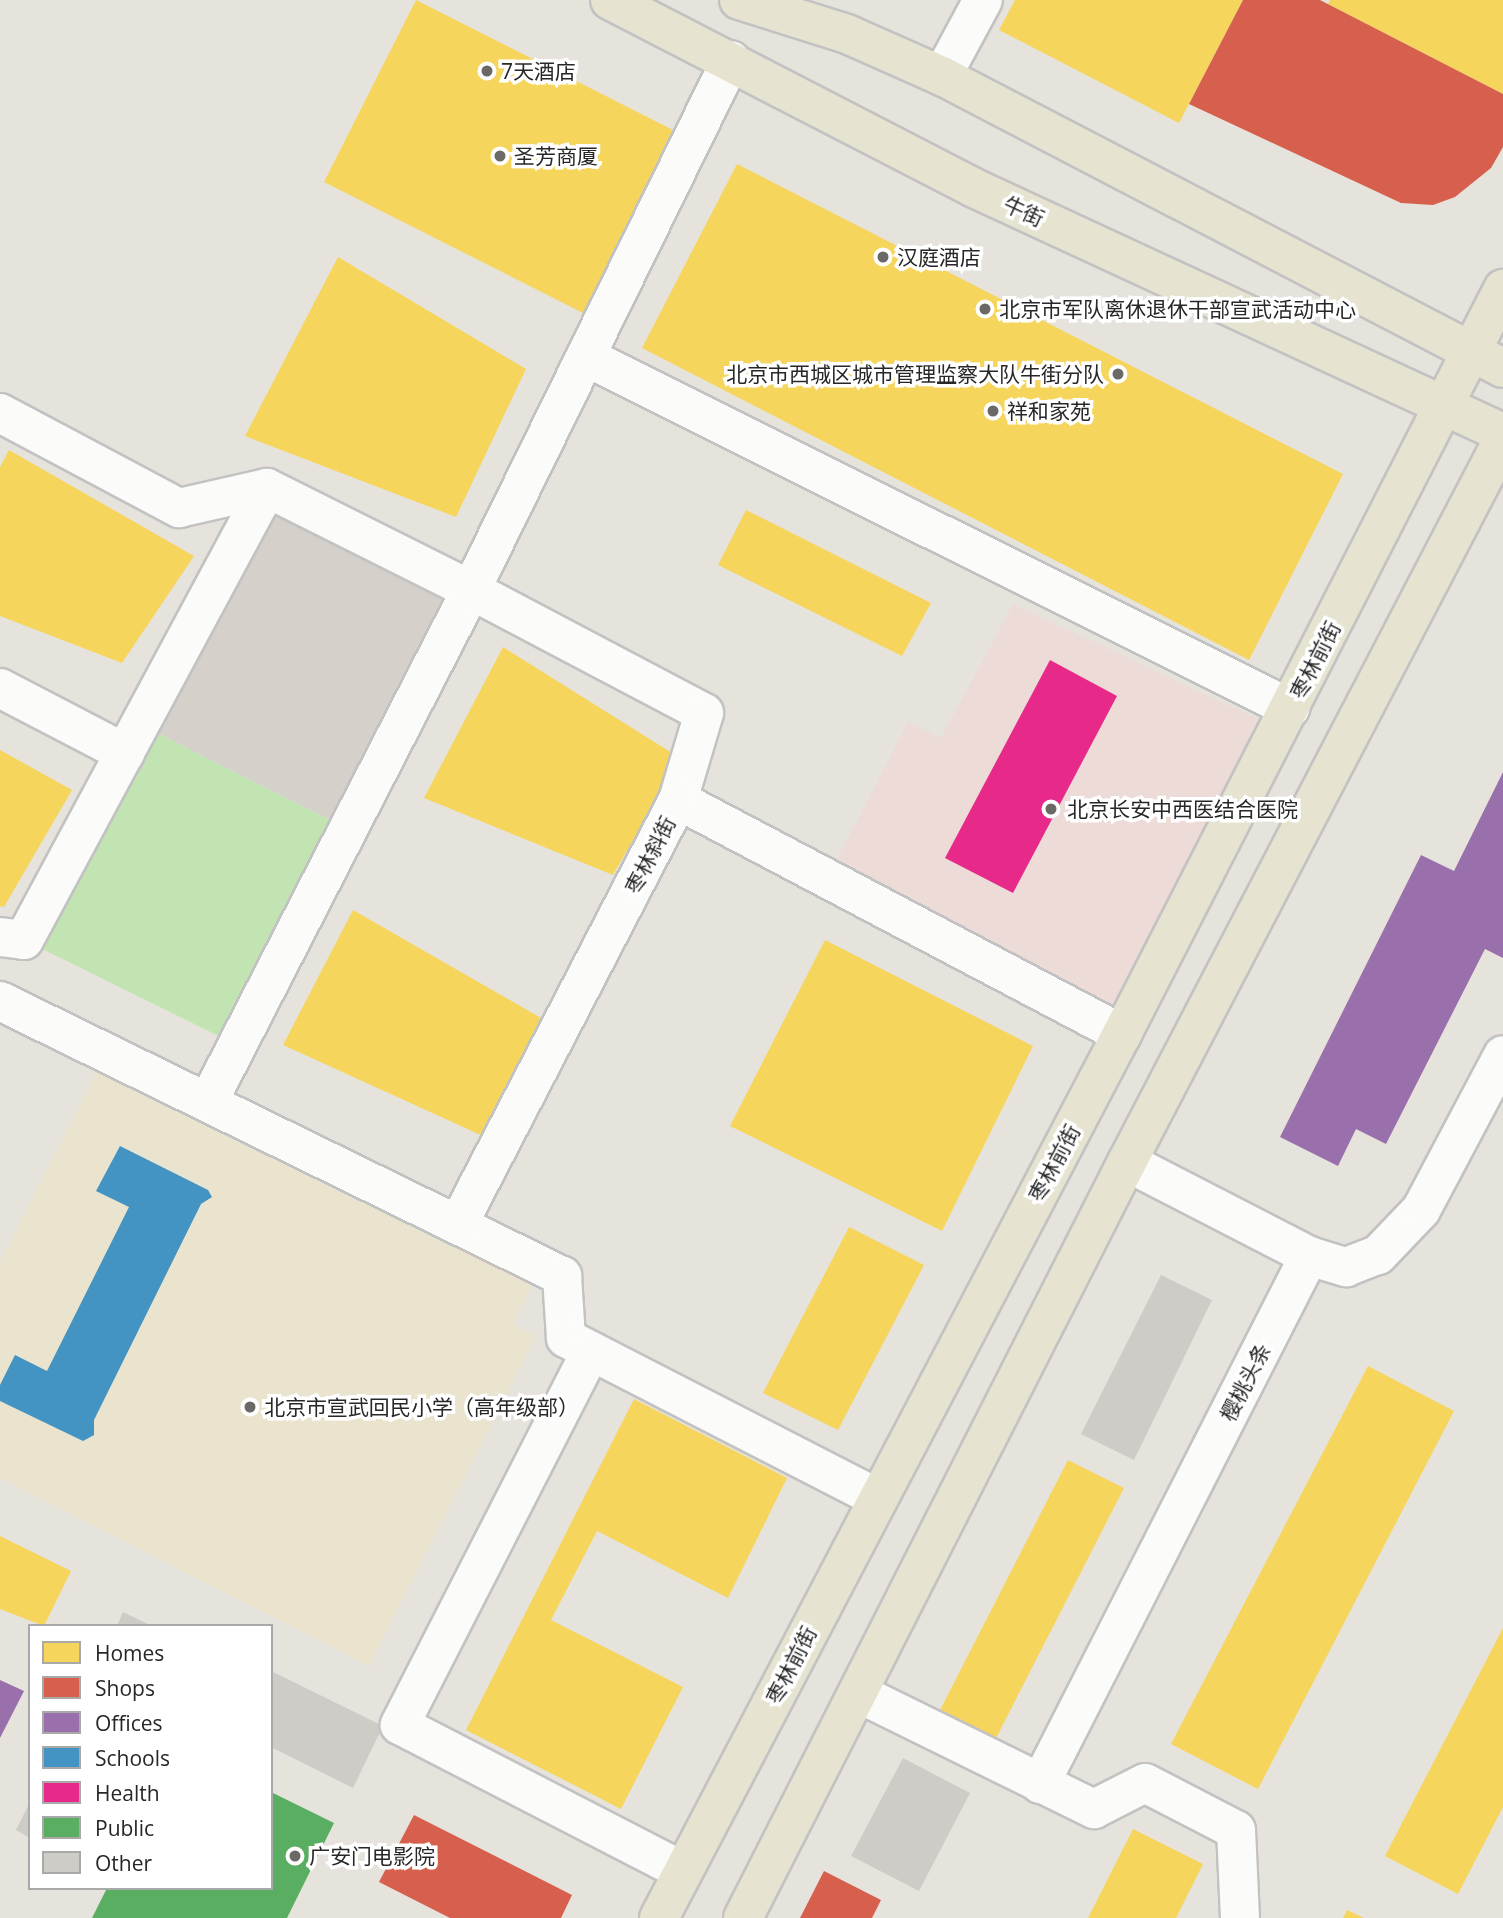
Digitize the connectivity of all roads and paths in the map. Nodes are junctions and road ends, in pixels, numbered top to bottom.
1 (610, 0) edge
2 (739, 0) edge
3 (983, 0) edge
4 (731, 60) junction
5 (942, 76) junction
6 (1503, 289) edge
7 (586, 357) junction
8 (1487, 360) edge
9 (1446, 406) junction
10 (0, 413) edge
11 (1503, 433) edge
12 (1503, 440) edge
13 (267, 488) junction
14 (471, 590) junction
15 (0, 688) edge
16 (1290, 708) junction
17 (125, 753) junction
18 (678, 800) junction
19 (0, 937) edge
20 (0, 1001) edge
21 (1122, 1034) junction
22 (1503, 1055) edge
23 (208, 1102) junction
24 (1126, 1162) junction
25 (458, 1224) junction
26 (1309, 1256) junction
27 (591, 1351) junction
28 (877, 1498) junction
29 (860, 1694) junction
30 (1040, 1784) junction
31 (683, 1871) junction
32 (659, 1918) edge
33 (743, 1918) edge
34 (1240, 1918) edge

1 - 4 main road, 牛街
2 - 5 main road
3 - 5 street
4 - 7 street
4 - 9 main road, 牛街
5 - 8 main road
6 - 8 main road, 枣林前街
7 - 14 street
7 - 16 street
8 - 9 main road, 枣林前街
9 - 11 main road, 牛街
9 - 16 main road, 枣林前街
10 - 13 street
12 - 24 main road
13 - 14 street
13 - 17 street
14 - 18 street, 枣林斜街
14 - 23 street
15 - 17 street
16 - 21 main road, 枣林前街
17 - 19 street
18 - 21 street
18 - 25 street, 枣林斜街
20 - 23 street
21 - 28 main road, 枣林前街
22 - 26 street
23 - 25 street
24 - 26 street
24 - 29 main road
25 - 27 street
26 - 30 street, 樱桃头条
27 - 28 street
27 - 31 street
28 - 31 main road, 枣林前街
29 - 30 street
29 - 33 main road
30 - 34 street
31 - 32 main road, 枣林前街

